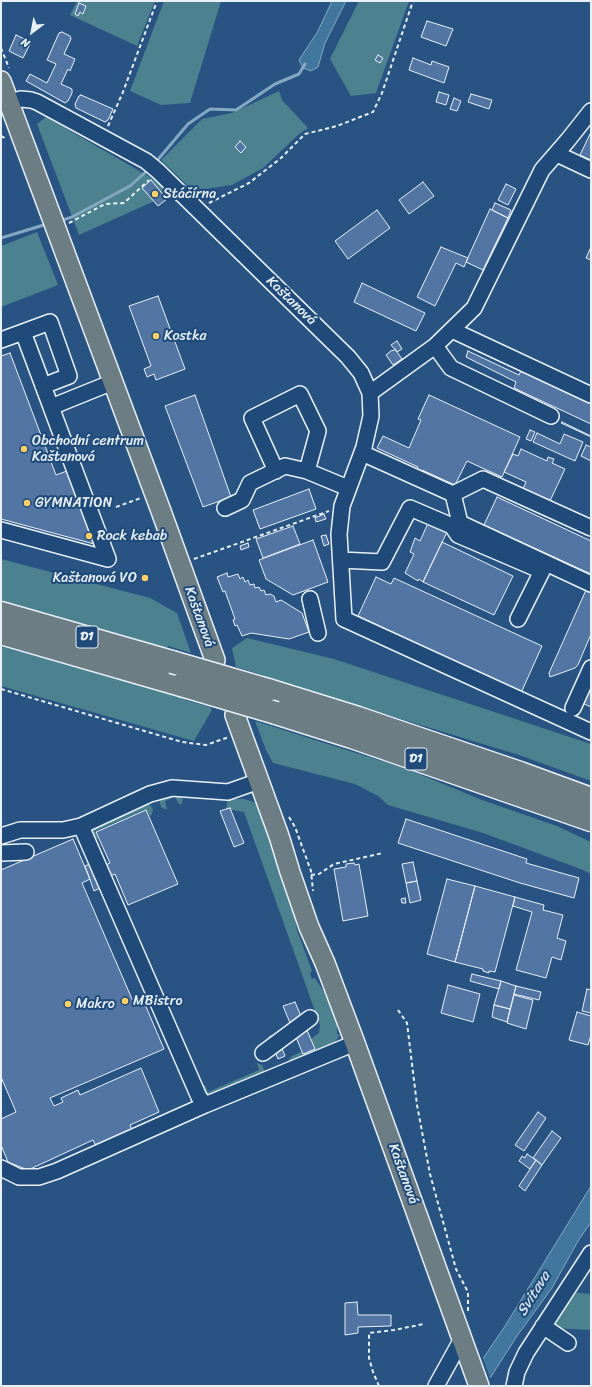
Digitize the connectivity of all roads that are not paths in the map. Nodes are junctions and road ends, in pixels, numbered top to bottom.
1 (3, 88) edge
2 (591, 111) edge
3 (557, 154) junction
4 (591, 170) edge
5 (452, 330) junction
6 (23, 332) junction
7 (1, 340) edge
8 (435, 346) junction
9 (113, 382) junction
10 (43, 386) junction
11 (370, 393) junction
12 (591, 395) edge
13 (51, 406) junction
14 (551, 416) dead end
15 (362, 453) junction
16 (276, 471) junction
17 (307, 471) junction
18 (348, 488) junction
19 (453, 494) junction
20 (225, 508) dead end
21 (591, 528) edge
22 (1, 530) edge
23 (341, 560) junction
24 (591, 584) edge
25 (310, 599) dead end
26 (1, 613) edge
27 (518, 619) dead end
28 (1, 633) edge
29 (318, 633) dead end
30 (215, 660) dead end
31 (591, 668) edge
32 (573, 708) dead end
33 (235, 715) dead end
34 (591, 732) edge
35 (259, 781) junction
36 (591, 799) edge
37 (555, 806) junction
38 (591, 820) edge
39 (81, 826) junction
40 (591, 828) edge
41 (1, 836) edge
42 (26, 852) dead end
43 (1, 853) edge
44 (310, 1018) dead end
45 (355, 1043) junction
46 (263, 1053) dead end
47 (205, 1105) junction
48 (1, 1168) edge
49 (591, 1253) edge
50 (543, 1326) junction
51 (462, 1339) junction
52 (568, 1343) dead end
53 (436, 1386) edge
54 (479, 1386) edge
55 (514, 1386) edge

1 - 9 main road, Kaštanová
1 - 11 street, Kaštanová
2 - 3 street
3 - 4 street
3 - 5 street
5 - 8 street
5 - 12 street
6 - 7 street
6 - 10 street
6 - 10 street
8 - 11 street
8 - 14 street
9 - 13 street
9 - 30 main road, Kaštanová
10 - 13 street
11 - 15 street, Kaštanová
13 - 22 street
15 - 18 street, Kaštanová
15 - 19 street
16 - 17 street
16 - 17 street
16 - 20 street
17 - 18 street
18 - 23 street, Kaštanová
19 - 21 street
19 - 24 street
23 - 27 street
23 - 34 street, Kaštanová
25 - 29 street
26 - 36 highway, D1, bridge
28 - 37 highway, D1, bridge
31 - 32 street
33 - 35 main road, Kaštanová
35 - 39 street
35 - 45 main road, Kaštanová
37 - 38 highway, D1
37 - 40 highway
39 - 41 street
39 - 47 street
42 - 43 street
44 - 46 street
45 - 47 street
45 - 51 main road, Kaštanová
47 - 48 street
49 - 50 street
50 - 52 street
50 - 55 street
51 - 53 street
51 - 54 main road, Kaštanová

